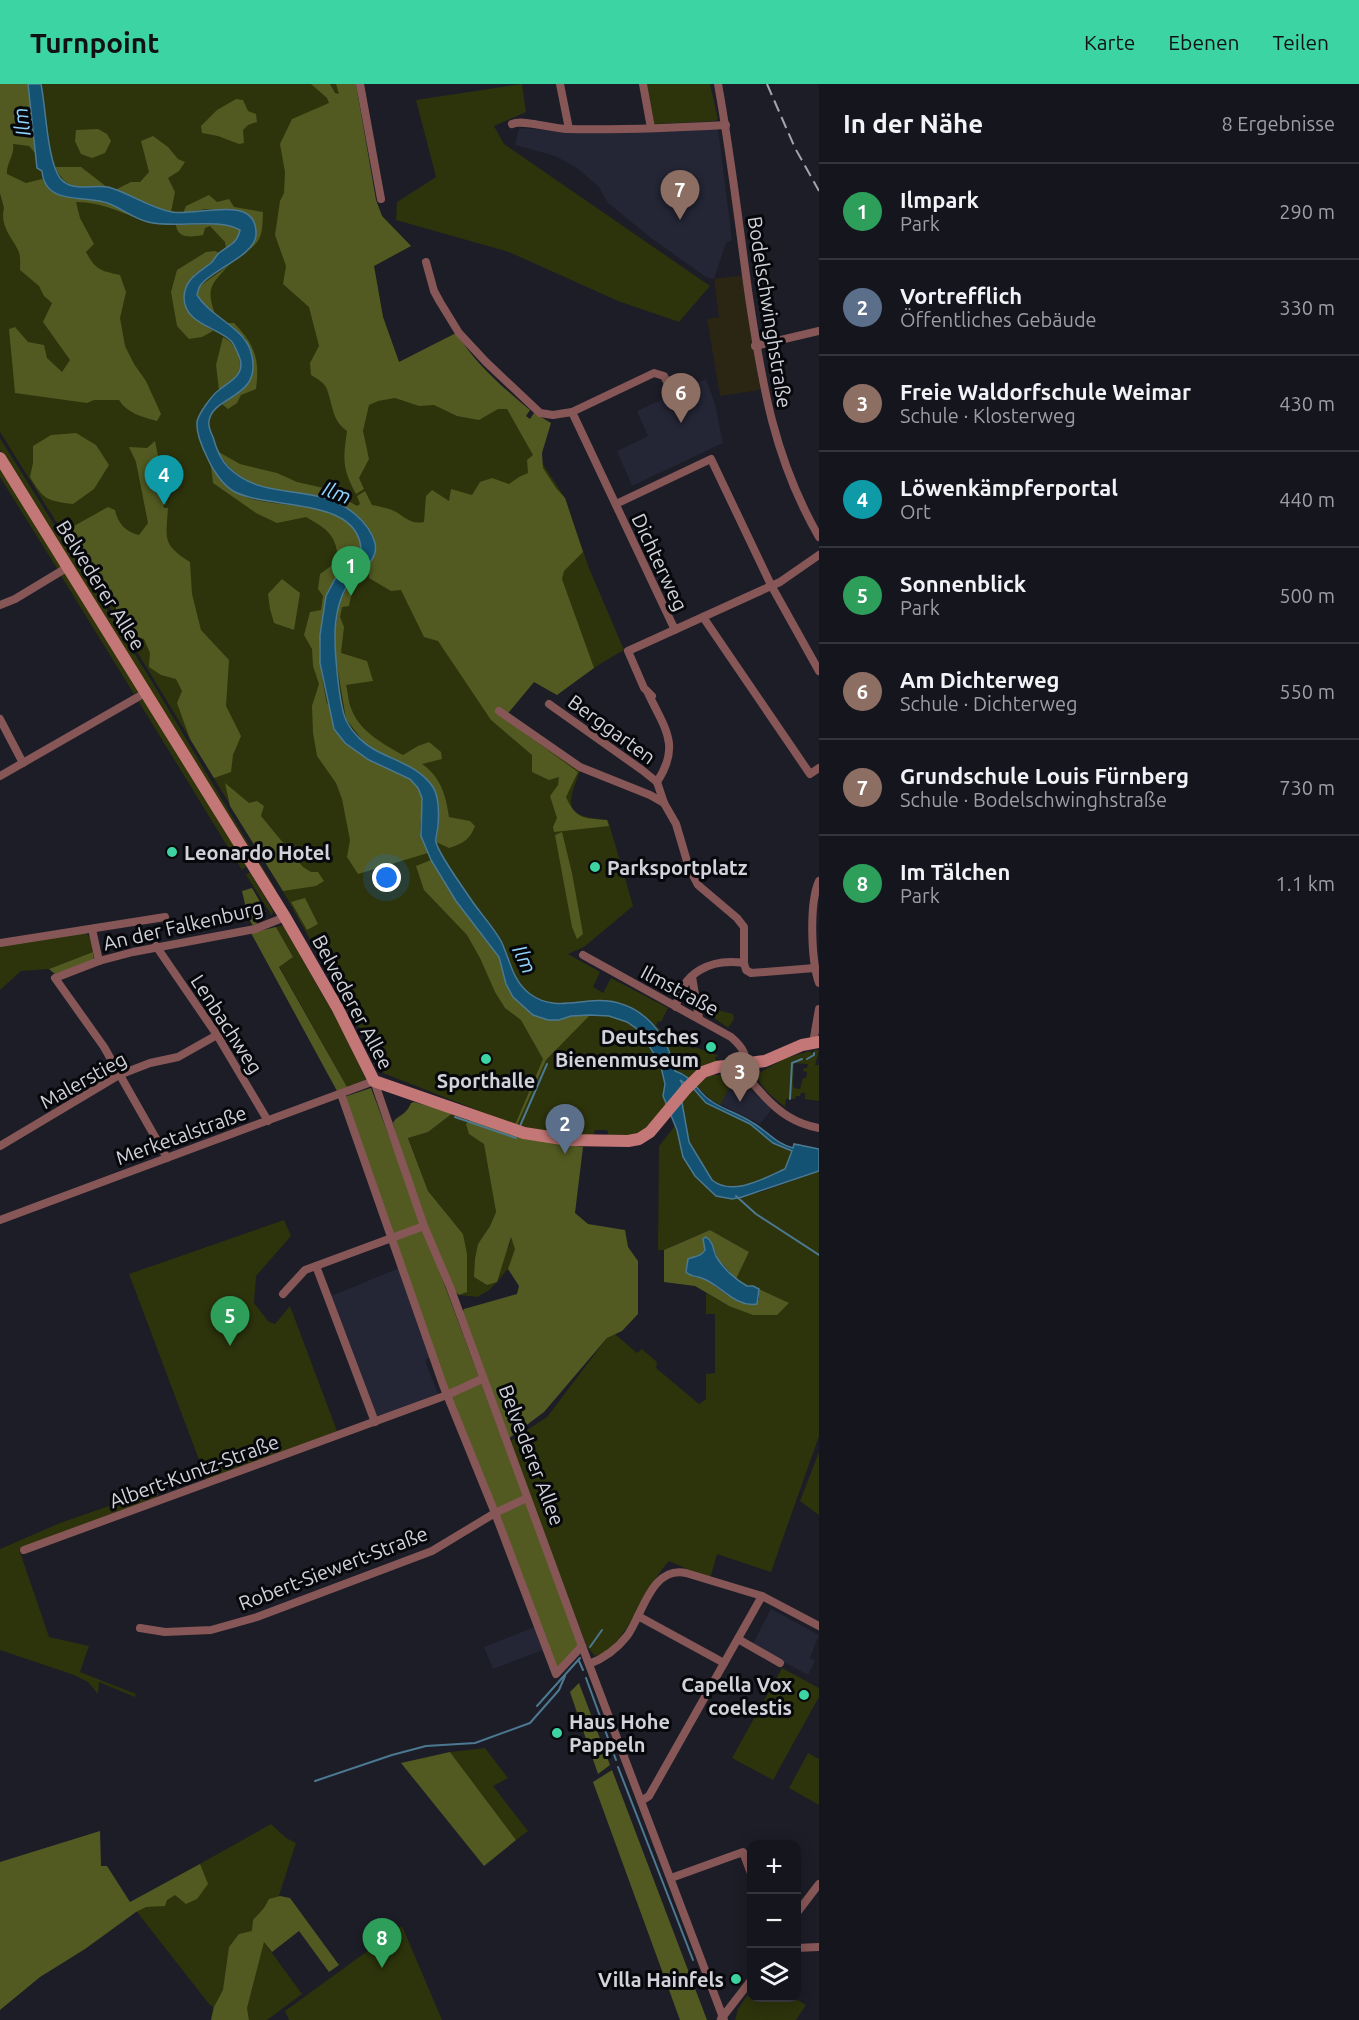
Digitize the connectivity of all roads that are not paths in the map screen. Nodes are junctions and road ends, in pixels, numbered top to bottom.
1 (360, 84) edge
2 (560, 84) edge
3 (643, 84) edge
4 (718, 84) edge
5 (512, 124) dead end
6 (726, 125) junction
7 (651, 128) junction
8 (569, 129) junction
9 (381, 199) dead end
10 (426, 262) dead end
11 (819, 331) edge
12 (755, 346) junction
13 (674, 396) dead end
14 (572, 412) junction
15 (0, 458) edge
16 (616, 504) junction
17 (819, 537) edge
18 (819, 555) edge
19 (68, 567) junction
20 (771, 585) junction
21 (0, 605) edge
22 (703, 617) junction
23 (675, 630) junction
24 (819, 671) edge
25 (145, 693) junction
26 (549, 704) dead end
27 (499, 711) dead end
28 (0, 719) edge
29 (23, 763) junction
30 (819, 768) edge
31 (0, 776) edge
32 (657, 782) junction
33 (664, 803) junction
34 (819, 881) edge
35 (165, 917) dead end
36 (285, 917) junction
37 (92, 928) junction
38 (0, 944) edge
39 (156, 946) junction
40 (583, 955) dead end
41 (99, 961) junction
42 (744, 963) junction
43 (815, 968) junction
44 (692, 977) junction
45 (819, 983) edge
46 (676, 1006) junction
47 (819, 1009) edge
48 (699, 1018) junction
49 (217, 1035) junction
50 (816, 1043) edge
51 (747, 1064) junction
52 (119, 1075) junction
53 (374, 1081) junction
54 (340, 1094) junction
55 (268, 1121) junction
56 (819, 1128) edge
57 (0, 1146) edge
58 (167, 1158) junction
59 (0, 1220) edge
60 (424, 1226) junction
61 (390, 1239) junction
62 (316, 1266) junction
63 (283, 1294) dead end
64 (482, 1379) junction
65 (447, 1395) junction
66 (375, 1422) junction
67 (527, 1498) junction
68 (495, 1513) junction
69 (24, 1550) dead end
70 (762, 1596) junction
71 (638, 1616) junction
72 (819, 1626) edge
73 (140, 1628) dead end
74 (738, 1639) junction
75 (582, 1646) junction
76 (724, 1663) junction
77 (780, 1663) dead end
78 (589, 1664) junction
79 (641, 1801) junction
80 (747, 1864) edge
81 (670, 1878) junction
82 (819, 1884) edge
83 (801, 1907) edge
84 (801, 1947) edge
85 (819, 1947) edge
86 (747, 1986) edge
87 (722, 2019) edge

1 - 9 street
2 - 8 street
3 - 7 street
4 - 6 street, Bodelschwinghstraße
5 - 8 street
6 - 7 street
6 - 12 street, Bodelschwinghstraße
7 - 8 street
10 - 14 street
11 - 12 street
12 - 17 street, Bodelschwinghstraße
13 - 14 street
14 - 16 street, Dichterweg
15 - 19 street, Belvederer Allee
16 - 20 street
16 - 23 street, Dichterweg
18 - 20 street
19 - 21 street
19 - 25 street, Belvederer Allee
20 - 22 street
20 - 24 street
22 - 23 street
22 - 30 street
23 - 32 street, Dichterweg
25 - 29 street
25 - 36 street, Belvederer Allee
26 - 32 street, Berggarten
27 - 33 street
28 - 29 street
29 - 31 street
32 - 33 street
33 - 42 street
34 - 43 street
35 - 37 street
36 - 39 street, An der Falkenburg
36 - 53 street, Belvederer Allee
37 - 38 street
37 - 41 street
39 - 41 street, An der Falkenburg
39 - 49 street, Lenbachweg
40 - 46 street, Ilmstraße
41 - 52 street, An der Falkenburg
42 - 43 street
42 - 44 street
43 - 45 street
44 - 46 street
44 - 48 street
46 - 48 street, Ilmstraße
47 - 50 street
48 - 51 street, Ilmstraße
49 - 52 street, Malerstieg
49 - 55 street, Lenbachweg
50 - 51 street
51 - 53 street
51 - 56 street, Ilmstraße
52 - 57 street, Malerstieg
52 - 58 street
53 - 54 street, Merketalstraße
53 - 60 street, Belvederer Allee
54 - 55 street, Merketalstraße
54 - 61 street
55 - 58 street, Merketalstraße
58 - 59 street, Merketalstraße
60 - 61 street
60 - 64 street, Belvederer Allee
61 - 62 street
61 - 65 street
62 - 63 street
62 - 66 street
64 - 65 street, Albert-Kuntz-Straße
64 - 67 street, Belvederer Allee
65 - 66 street, Albert-Kuntz-Straße
65 - 68 street
66 - 69 street, Albert-Kuntz-Straße
67 - 68 street, Robert-Siewert-Straße
67 - 75 street, Belvederer Allee
68 - 73 street, Robert-Siewert-Straße
68 - 75 street
70 - 71 street
70 - 72 street
70 - 74 street
71 - 76 street
71 - 78 street
74 - 76 street
74 - 77 street
75 - 78 street, Belvederer Allee
76 - 79 street
78 - 79 street, Belvederer Allee
79 - 81 street, Belvederer Allee
80 - 81 street
81 - 87 street, Belvederer Allee
82 - 83 street
84 - 85 street
86 - 87 street

